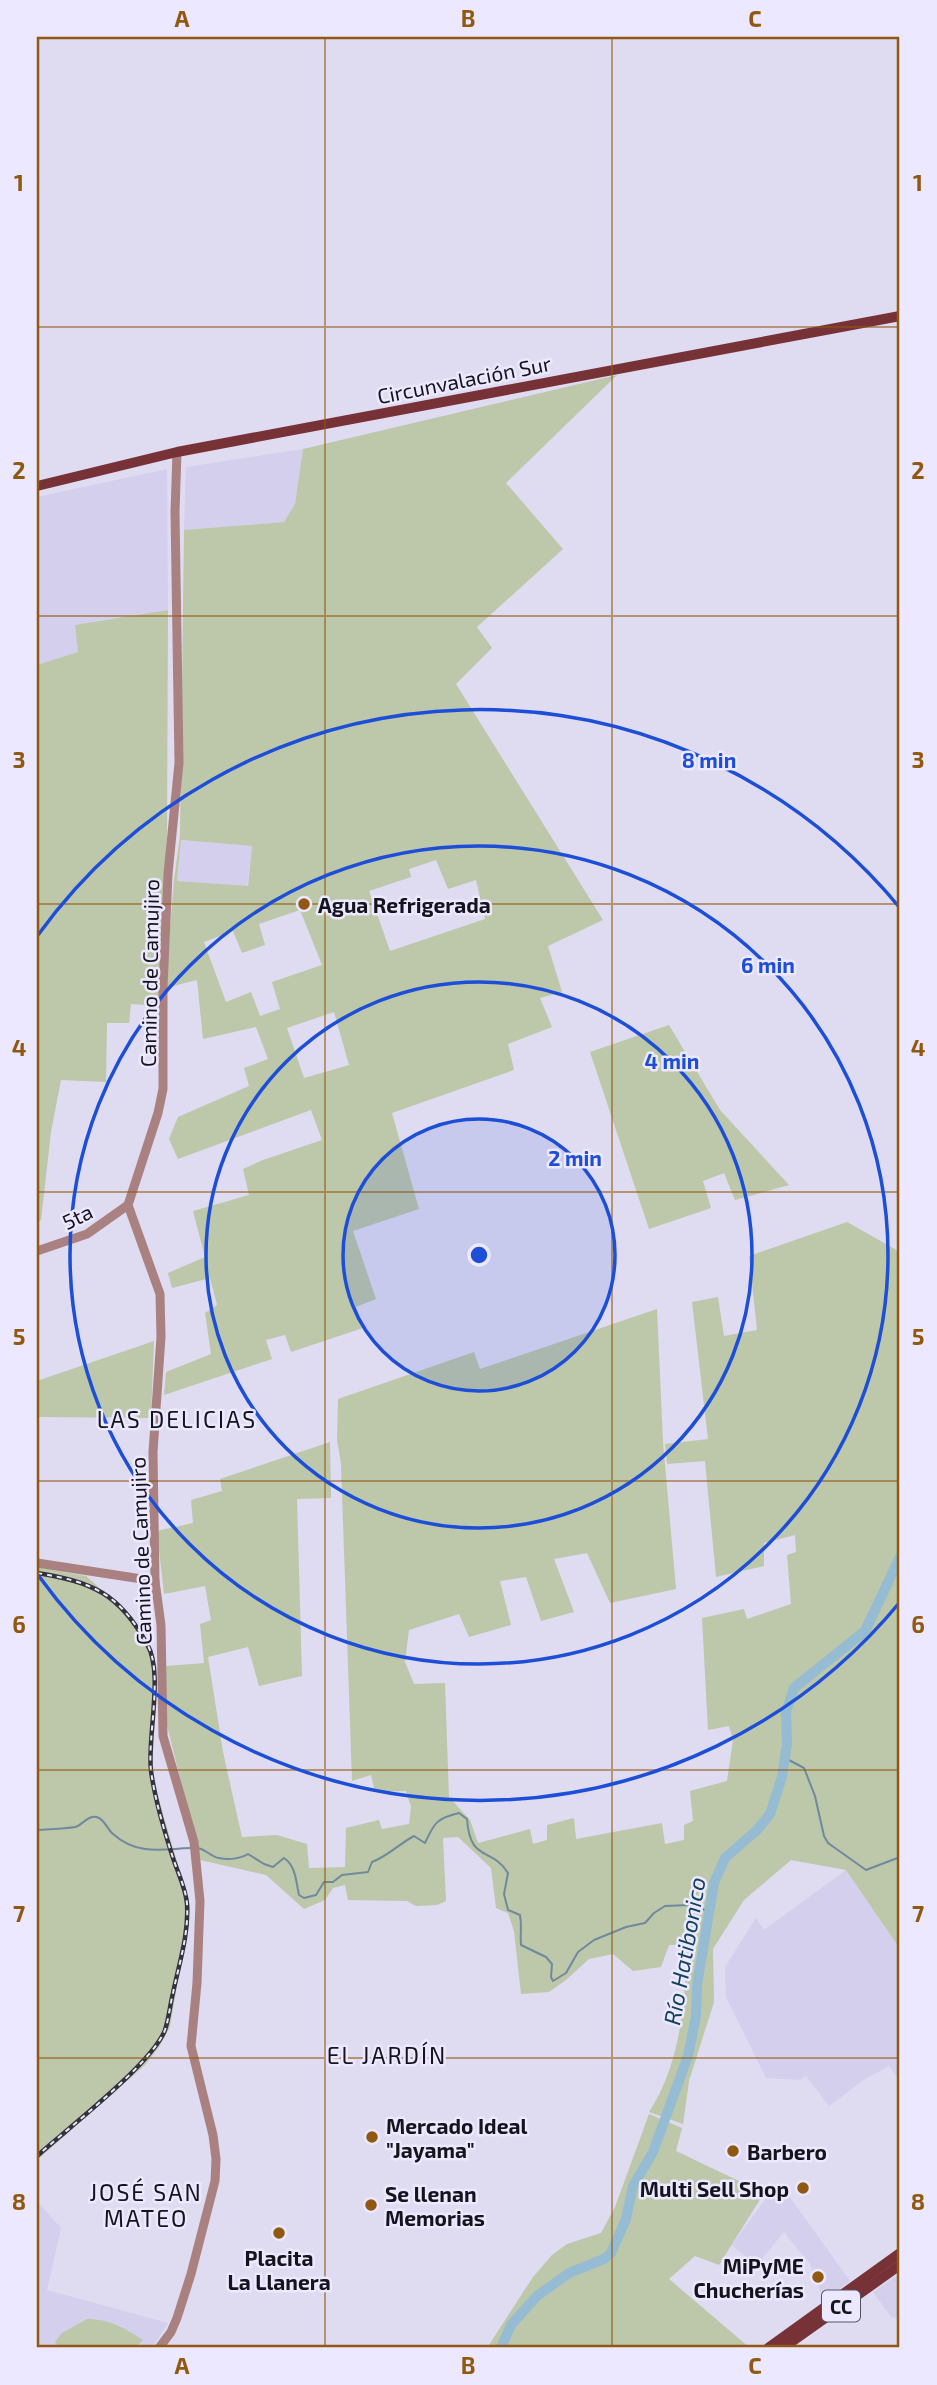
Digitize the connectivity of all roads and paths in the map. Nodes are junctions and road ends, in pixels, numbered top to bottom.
1 (900, 316) edge
2 (177, 452) junction
3 (37, 485) edge
4 (128, 1205) junction
5 (37, 1251) edge
6 (37, 1563) edge
7 (155, 1581) junction
8 (900, 2253) edge
9 (900, 2265) edge
10 (159, 2348) edge
11 (768, 2348) edge
12 (782, 2348) edge

1 - 2 main road, Circunvalación Sur
2 - 3 main road, Circunvalación Sur
2 - 4 street, Camino de Camujiro
4 - 5 street, 5ta
4 - 7 street, Camino de Camujiro
6 - 7 street
7 - 10 street, Camino de Camujiro
8 - 11 main road, CC
9 - 12 main road, CC

